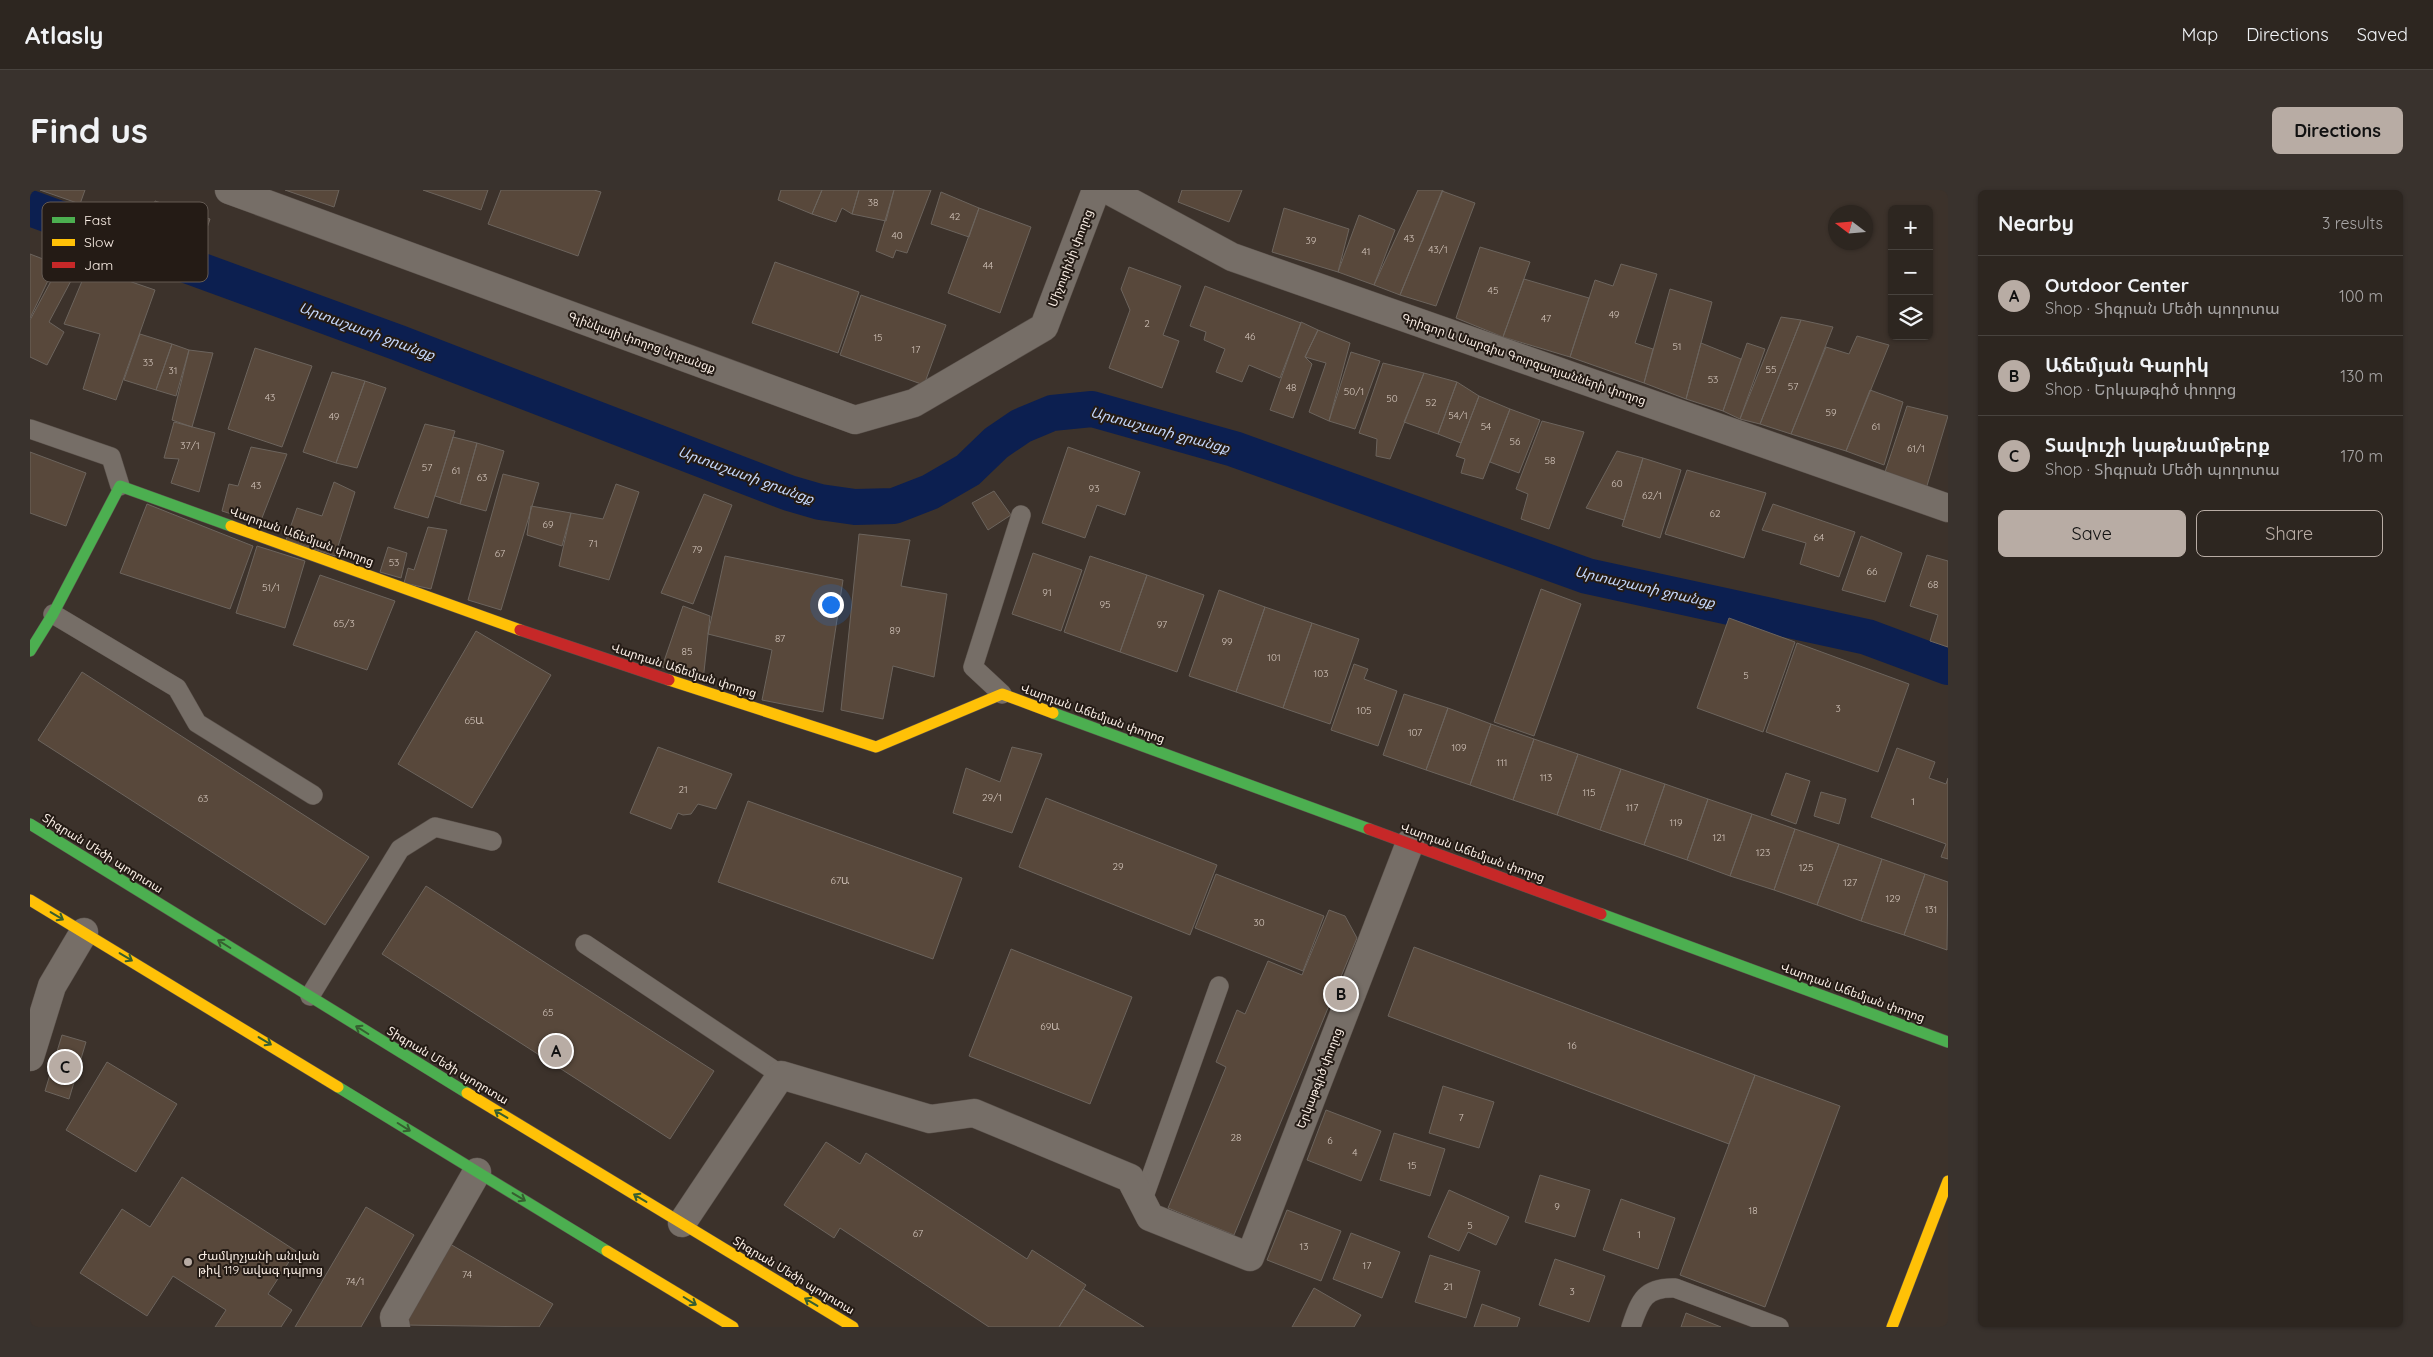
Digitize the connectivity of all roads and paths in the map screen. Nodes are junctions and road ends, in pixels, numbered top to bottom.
1 (230, 190) edge
2 (1096, 190) edge
3 (1108, 190) edge
4 (1044, 327) joint
5 (30, 429) edge
6 (120, 486) junction
7 (1948, 508) edge
8 (1021, 514) dead end
9 (53, 614) junction
10 (33, 639) edge
11 (1002, 694) junction
12 (313, 795) dead end
13 (30, 824) edge
14 (492, 841) dead end
15 (1410, 843) junction
16 (30, 900) edge
17 (84, 932) junction
18 (585, 944) dead end
19 (1219, 986) dead end
20 (310, 996) junction
21 (1948, 1042) edge
22 (30, 1057) edge
23 (781, 1075) junction
24 (477, 1172) junction
25 (1948, 1181) edge
26 (1142, 1202) junction
27 (682, 1223) junction
28 (396, 1327) edge
29 (732, 1327) edge
30 (853, 1327) edge
31 (1631, 1327) edge
32 (1779, 1327) edge
33 (1892, 1327) edge

1 - 4 street, Գլինկայի փողոց նրբանցք
2 - 4 street, Միչուրինի փողոց
3 - 7 street, Գրիգոր և Սարգիս Գուրզադյանների փողոց
5 - 6 lane
6 - 9 street
6 - 11 street, Վարդան Աճեմյան փողոց
8 - 11 lane
9 - 10 street
9 - 12 lane
11 - 15 street, Վարդան Աճեմյան փողոց
20 -> 13 street, Տիգրան Մեծի պողոտա
14 - 20 lane
15 - 21 street, Վարդան Աճեմյան փողոց
15 - 26 street, Երկաթգիծ փողոց
16 -> 17 street
17 - 22 street
17 -> 24 street
18 - 23 lane
19 - 26 lane
27 -> 20 street, Տիգրան Մեծի պողոտա
23 - 26 street
23 - 27 street
24 - 28 street
24 -> 29 street
25 - 33 street
30 -> 27 street, Տիգրան Մեծի պողոտա
31 - 32 lane

